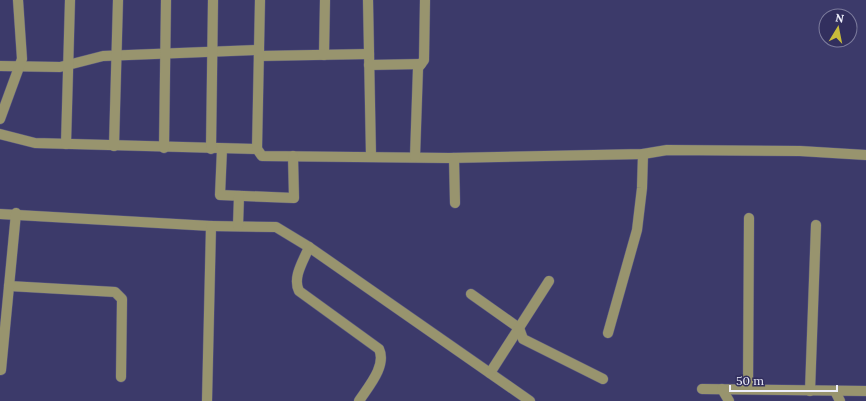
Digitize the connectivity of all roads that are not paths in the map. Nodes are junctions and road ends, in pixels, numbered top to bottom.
1 (18, 0) edge
2 (70, 0) edge
3 (118, 0) edge
4 (166, 0) edge
5 (213, 0) edge
6 (260, 0) edge
7 (325, 0) edge
8 (368, 0) edge
9 (425, 0) edge
10 (212, 52) junction
11 (259, 53) junction
12 (165, 54) junction
13 (369, 54) junction
14 (324, 55) junction
15 (118, 56) junction
16 (421, 64) junction
17 (70, 65) junction
18 (370, 65) junction
19 (0, 66) edge
20 (20, 66) junction
21 (0, 118) edge
22 (0, 134) edge
23 (66, 144) junction
24 (114, 146) junction
25 (164, 148) junction
26 (216, 149) junction
27 (257, 149) junction
28 (643, 154) junction
29 (866, 155) edge
30 (293, 156) junction
31 (371, 156) junction
32 (415, 157) junction
33 (454, 158) junction
34 (239, 196) junction
35 (455, 203) dead end
36 (16, 213) junction
37 (0, 214) edge
38 (749, 218) dead end
39 (816, 225) dead end
40 (212, 226) junction
41 (238, 226) junction
42 (309, 246) junction
43 (549, 281) dead end
44 (9, 286) junction
45 (472, 294) dead end
46 (519, 328) junction
47 (608, 333) dead end
48 (1, 370) dead end
49 (490, 373) junction
50 (121, 377) dead end
51 (603, 379) dead end
52 (702, 389) dead end
53 (722, 389) junction
54 (748, 389) junction
55 (810, 391) junction
56 (834, 391) junction
57 (866, 391) edge
58 (207, 401) edge
59 (359, 401) edge
60 (530, 401) edge
61 (729, 401) edge
62 (840, 401) edge

1 - 20 street
2 - 17 street
3 - 15 street
4 - 12 street
5 - 10 street
6 - 11 street
7 - 14 street
8 - 13 street
9 - 16 street
10 - 11 street
10 - 12 street
10 - 26 street
11 - 14 street
11 - 27 street
12 - 15 street
12 - 25 street
13 - 14 street
13 - 18 street
15 - 17 street
15 - 24 street
16 - 18 street
16 - 32 street
17 - 20 street
17 - 23 street
18 - 31 street
19 - 20 street
20 - 21 street
22 - 23 street
23 - 24 street
24 - 25 street
25 - 26 street
26 - 27 street
26 - 34 street
27 - 30 street
28 - 29 street
28 - 33 street
28 - 47 street
30 - 31 street
30 - 34 street
31 - 32 street
32 - 33 street
33 - 35 street
34 - 41 street
36 - 37 street
36 - 40 street
36 - 44 street
38 - 54 street
39 - 55 street
40 - 41 street
40 - 58 street
41 - 42 street
42 - 49 street
42 - 59 street
43 - 46 street
44 - 48 street
44 - 50 street
45 - 46 street
46 - 49 street
46 - 51 street
49 - 60 street
52 - 53 street
53 - 54 street
53 - 61 street
54 - 55 street
55 - 56 street
56 - 57 street
56 - 62 street

